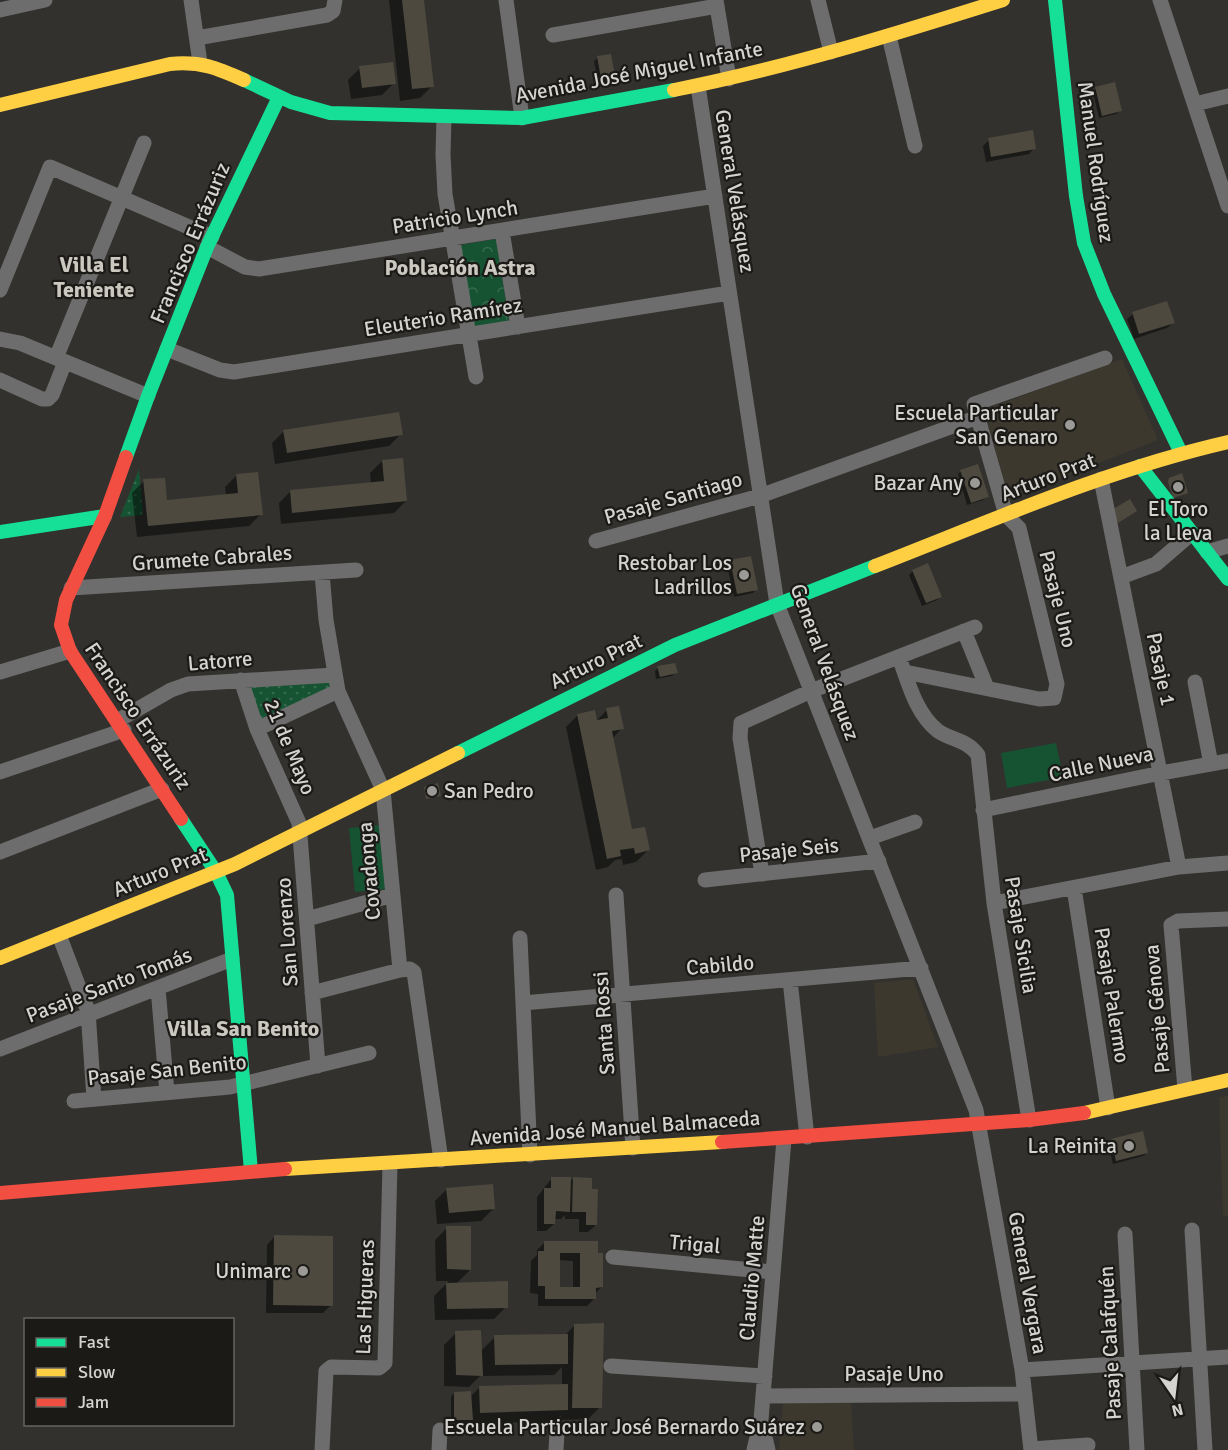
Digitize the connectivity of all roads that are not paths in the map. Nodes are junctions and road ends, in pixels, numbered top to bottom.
1 (45, 0) edge
2 (191, 0) edge
3 (506, 0) edge
4 (818, 0) edge
5 (1003, 0) edge
6 (1055, 0) edge
7 (1160, 0) edge
8 (23, 2) edge
9 (716, 3) edge
10 (334, 6) edge
11 (0, 10) edge
12 (553, 35) dead end
13 (889, 36) junction
14 (197, 38) junction
15 (831, 52) junction
16 (200, 63) junction
17 (729, 79) junction
18 (698, 86) junction
19 (1228, 96) edge
20 (279, 97) junction
21 (1195, 104) junction
22 (0, 105) edge
23 (316, 110) junction
24 (444, 117) junction
25 (522, 118) junction
26 (268, 119) junction
27 (144, 143) dead end
28 (915, 146) dead end
29 (714, 196) junction
30 (122, 198) junction
31 (1228, 206) edge
32 (502, 231) junction
33 (451, 239) junction
34 (210, 242) junction
35 (0, 290) edge
36 (729, 293) junction
37 (518, 327) junction
38 (468, 334) junction
39 (0, 339) edge
40 (167, 349) junction
41 (1105, 358) dead end
42 (61, 360) junction
43 (476, 377) dead end
44 (0, 380) edge
45 (148, 396) junction
46 (978, 417) junction
47 (1228, 442) edge
48 (1181, 453) junction
49 (1140, 466) junction
50 (1101, 479) junction
51 (760, 496) junction
52 (1006, 515) junction
53 (105, 516) junction
54 (0, 532) edge
55 (98, 532) junction
56 (1192, 533) junction
57 (82, 535) dead end
58 (596, 542) dead end
59 (1228, 546) edge
60 (1207, 552) junction
61 (356, 570) dead end
62 (322, 573) junction
63 (1121, 577) junction
64 (1228, 579) edge
65 (71, 588) junction
66 (777, 604) junction
67 (70, 651) junction
68 (899, 657) junction
69 (0, 672) edge
70 (905, 672) junction
71 (334, 675) junction
72 (241, 680) junction
73 (1195, 682) dead end
74 (987, 688) junction
75 (338, 691) junction
76 (811, 691) junction
77 (120, 725) junction
78 (257, 729) junction
79 (1228, 761) edge
80 (1211, 764) junction
81 (0, 772) edge
82 (1161, 773) junction
83 (162, 789) junction
84 (383, 790) junction
85 (983, 810) junction
86 (915, 822) dead end
87 (300, 831) junction
88 (870, 838) junction
89 (0, 852) edge
90 (879, 861) junction
91 (1228, 863) edge
92 (1179, 867) junction
93 (216, 872) junction
94 (762, 874) junction
95 (705, 880) dead end
96 (1074, 888) junction
97 (393, 895) junction
98 (616, 895) dead end
99 (994, 903) junction
100 (1228, 919) edge
101 (307, 920) junction
102 (59, 935) junction
103 (520, 938) dead end
104 (0, 958) edge
105 (232, 959) junction
106 (921, 969) junction
107 (400, 970) junction
108 (790, 980) junction
109 (159, 988) junction
110 (312, 993) junction
111 (623, 994) junction
112 (523, 1003) junction
113 (89, 1015) junction
114 (0, 1049) edge
115 (369, 1053) dead end
116 (318, 1066) junction
117 (1228, 1080) edge
118 (243, 1084) junction
119 (1185, 1089) junction
120 (167, 1092) junction
121 (94, 1099) junction
122 (74, 1101) dead end
123 (1108, 1108) junction
124 (1029, 1120) junction
125 (979, 1124) junction
126 (807, 1137) junction
127 (784, 1138) junction
128 (633, 1148) junction
129 (530, 1155) junction
130 (441, 1161) junction
131 (390, 1164) junction
132 (251, 1171) junction
133 (0, 1193) edge
134 (1192, 1230) dead end
135 (1125, 1234) dead end
136 (613, 1257) dead end
137 (773, 1272) junction
138 (1228, 1357) edge
139 (1199, 1359) junction
140 (1132, 1363) junction
141 (611, 1366) dead end
142 (1022, 1370) junction
143 (765, 1376) junction
144 (1025, 1394) junction
145 (763, 1396) junction
146 (761, 1420) junction
147 (440, 1430) dead end
148 (557, 1432) dead end
149 (1088, 1445) dead end
150 (1031, 1449) edge
151 (322, 1450) edge
152 (439, 1450) edge
153 (556, 1450) edge
154 (754, 1450) edge
155 (768, 1450) edge
156 (1137, 1450) edge
157 (1205, 1450) edge

1 - 8 street
2 - 14 street
3 - 25 street
4 - 15 street
5 - 13 street, Avenida José Miguel Infante
6 - 48 street, Manuel Rodríguez
7 - 21 street
8 - 11 street
9 - 12 street
9 - 17 street
10 - 14 street
13 - 15 street, Avenida José Miguel Infante
13 - 28 street
14 - 16 street
15 - 17 street, Avenida José Miguel Infante
16 - 20 street, Avenida José Miguel Infante
16 - 22 street, Avenida José Miguel Infante
17 - 18 street, Avenida José Miguel Infante
18 - 25 street, Avenida José Miguel Infante
18 - 29 street, General Velásquez
19 - 21 street
20 - 23 street, Avenida José Miguel Infante
20 - 26 street, Francisco Errázuriz
21 - 31 street
23 - 24 street, Avenida José Miguel Infante
23 - 26 street
24 - 25 street, Avenida José Miguel Infante
24 - 33 street
26 - 34 street, Francisco Errázuriz
27 - 30 street
29 - 32 street, Patricio Lynch
29 - 36 street, General Velásquez
30 - 34 street, Patricio Lynch
30 - 35 street, Patricio Lynch
30 - 42 street
32 - 33 street, Patricio Lynch
32 - 37 street
33 - 34 street, Patricio Lynch
33 - 38 street
34 - 40 street, Francisco Errázuriz
36 - 37 street, Eleuterio Ramírez
36 - 51 street, General Velásquez
37 - 38 street, Eleuterio Ramírez
38 - 40 street, Eleuterio Ramírez
38 - 43 street
39 - 42 street
40 - 45 street, Francisco Errázuriz
41 - 46 street
42 - 44 street
42 - 45 street
45 - 53 street, Francisco Errázuriz
46 - 51 street, Pasaje Santiago
46 - 52 street, Pasaje Uno
47 - 48 street, Arturo Prat
48 - 49 street, Arturo Prat
49 - 50 street, Arturo Prat
49 - 56 street
50 - 52 street, Arturo Prat
50 - 63 street, Pasaje 1
51 - 58 street, Pasaje Santiago
51 - 66 street, General Velásquez
52 - 66 street, Arturo Prat
52 - 74 street, Pasaje Uno
53 - 54 street
53 - 55 street, Francisco Errázuriz
55 - 57 street
55 - 65 street, Francisco Errázuriz
56 - 60 street
56 - 63 street
59 - 60 street
60 - 64 street
61 - 62 street, Grumete Cabrales
62 - 65 street, Grumete Cabrales
62 - 71 street, Covadonga
63 - 82 street, Pasaje 1
65 - 67 street, Francisco Errázuriz
66 - 76 street, General Velásquez
66 - 84 street, Arturo Prat
67 - 69 street
67 - 77 street, Francisco Errázuriz
68 - 70 street
68 - 74 street
68 - 76 street
70 - 74 street
70 - 85 street, Pasaje Sicilia
71 - 72 street, Latorre
71 - 75 street, Covadonga
72 - 77 street, Latorre
72 - 78 street, 21 de Mayo
73 - 80 street
75 - 78 street
75 - 84 street, Covadonga
76 - 88 street, General Velásquez
76 - 94 street
77 - 81 street, Latorre
77 - 83 street, Francisco Errázuriz
78 - 87 street, 21 de Mayo
79 - 80 street, Calle Nueva
80 - 82 street, Calle Nueva
82 - 85 street, Calle Nueva
82 - 92 street, Pasaje 1
83 - 89 street
83 - 93 street, Francisco Errázuriz
84 - 87 street, Arturo Prat
84 - 97 street, Covadonga
85 - 99 street, Pasaje Sicilia
86 - 88 street, Pasaje Seis
87 - 93 street, Arturo Prat
87 - 101 street, San Lorenzo
88 - 90 street, General Velásquez
90 - 94 street, Pasaje Seis
90 - 106 street, General Velásquez
91 - 92 street
92 - 96 street
93 - 102 street, Arturo Prat
93 - 105 street, Francisco Errázuriz
94 - 95 street, Pasaje Seis
96 - 99 street
96 - 123 street, Pasaje Palermo
97 - 101 street
97 - 107 street, Covadonga
98 - 111 street, Santa Rossi
99 - 124 street, Pasaje Sicilia
100 - 119 street, Pasaje Génova
101 - 110 street, San Lorenzo
102 - 104 street, Arturo Prat
102 - 113 street
103 - 112 street
105 - 109 street, Pasaje Santo Tomás
105 - 118 street, Francisco Errázuriz
106 - 108 street, Cabildo
106 - 125 street, General Velásquez
107 - 110 street
107 - 130 street
108 - 111 street, Cabildo
108 - 126 street
109 - 113 street, Pasaje Santo Tomás
109 - 120 street
110 - 116 street, San Lorenzo
111 - 112 street, Cabildo
111 - 128 street, Santa Rossi
112 - 129 street
113 - 114 street, Pasaje Santo Tomás
113 - 121 street
115 - 116 street, Pasaje San Benito
116 - 118 street, Pasaje San Benito
117 - 119 street, Avenida José Manuel Balmaceda
118 - 120 street, Pasaje San Benito
118 - 132 street, Francisco Errázuriz
119 - 123 street, Avenida José Manuel Balmaceda
120 - 121 street, Pasaje San Benito
121 - 122 street, Pasaje San Benito
123 - 124 street, Avenida José Manuel Balmaceda
124 - 125 street, Avenida José Manuel Balmaceda
125 - 126 street, Avenida José Manuel Balmaceda
125 - 142 street, General Vergara
126 - 127 street, Avenida José Manuel Balmaceda
127 - 128 street, Avenida José Manuel Balmaceda
127 - 137 street, Claudio Matte
128 - 129 street, Avenida José Manuel Balmaceda
129 - 130 street, Avenida José Manuel Balmaceda
130 - 131 street, Avenida José Manuel Balmaceda
131 - 132 street, Avenida José Manuel Balmaceda
131 - 151 street, Las Higueras
132 - 133 street, Avenida José Manuel Balmaceda
134 - 139 street
135 - 140 street, Pasaje Calafquén
136 - 137 street, Trigal
137 - 143 street, Claudio Matte
138 - 139 street
139 - 140 street
139 - 157 street
140 - 142 street
140 - 156 street, Pasaje Calafquén
141 - 143 street
142 - 144 street, General Vergara
143 - 145 street, Claudio Matte
144 - 145 street, Pasaje Uno
144 - 150 street, General Vergara
145 - 146 street, Claudio Matte
146 - 154 street, Claudio Matte
146 - 155 street, Claudio Matte
147 - 152 street
148 - 153 street
149 - 150 street

